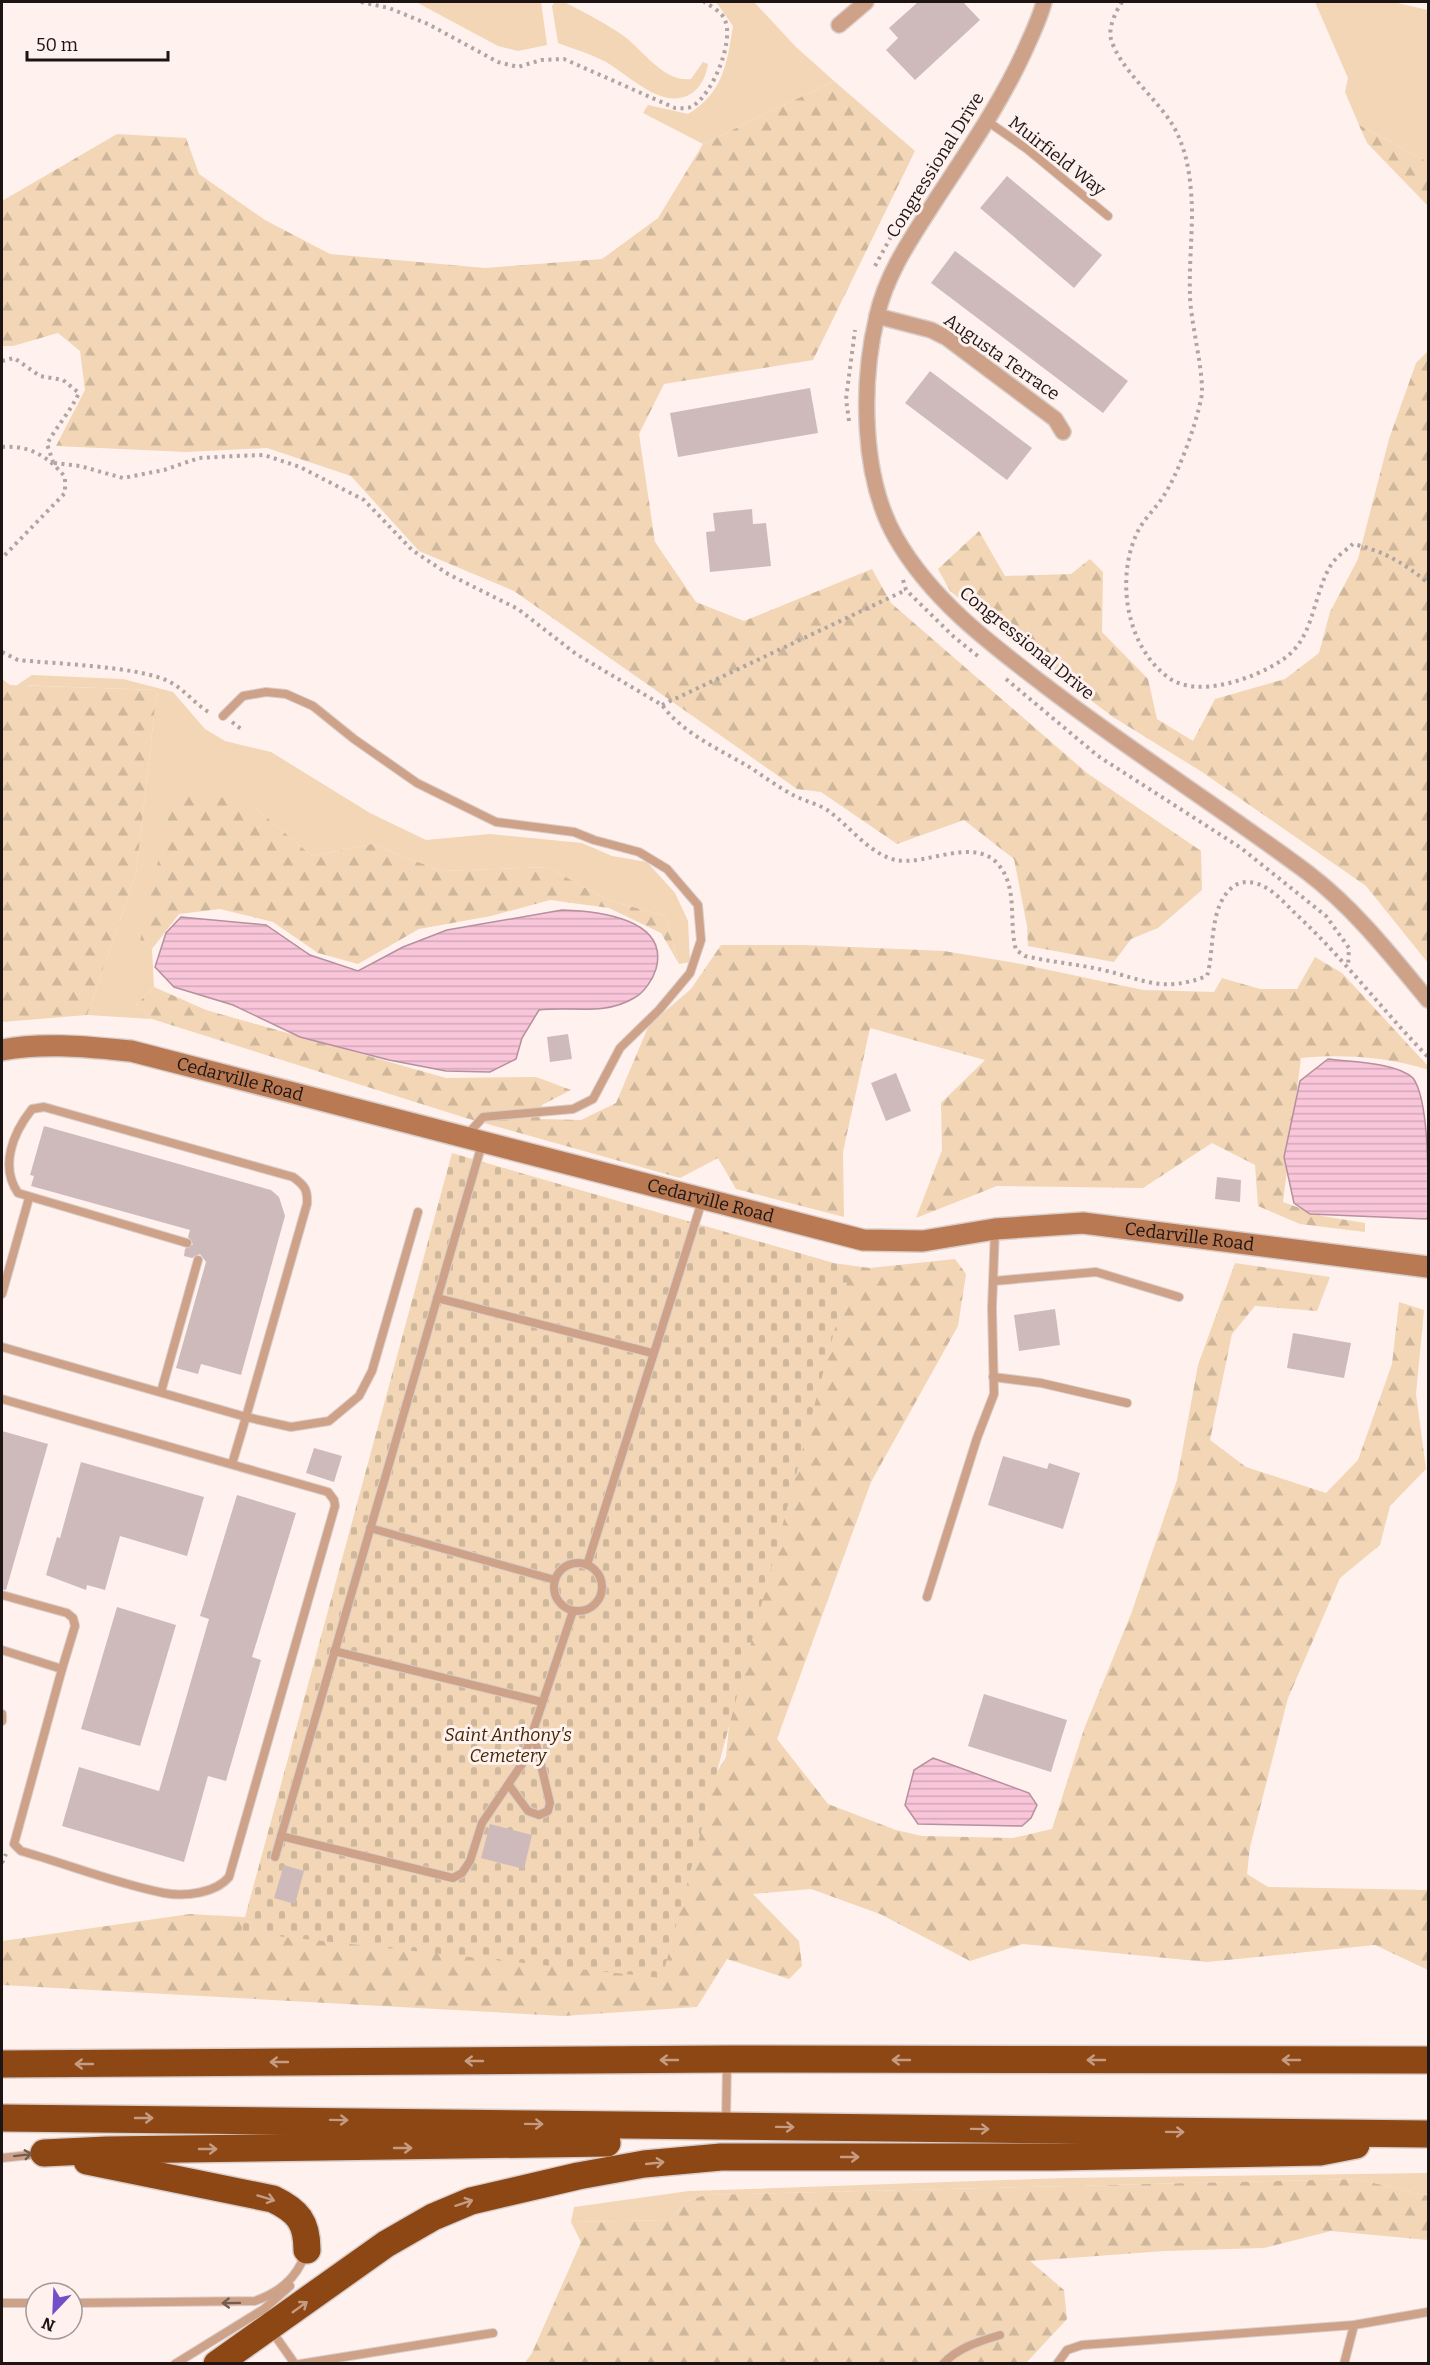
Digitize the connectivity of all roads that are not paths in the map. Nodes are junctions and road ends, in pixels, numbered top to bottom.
1 (866, 2) edge
2 (1044, 2) edge
3 (839, 25) dead end
4 (987, 121) junction
5 (1108, 216) dead end
6 (876, 316) junction
7 (1063, 432) dead end
8 (224, 716) road end
9 (1428, 1000) edge
10 (8, 1050) edge
11 (474, 1140) junction
12 (29, 1198) junction
13 (703, 1200) junction
14 (418, 1212) dead end
15 (995, 1228) junction
16 (187, 1243) dead end
17 (198, 1260) dead end
18 (1428, 1267) edge
19 (994, 1281) junction
20 (2, 1294) edge
21 (1179, 1297) dead end
22 (437, 1298) junction
23 (2, 1347) edge
24 (652, 1353) junction
25 (993, 1377) junction
26 (161, 1392) junction
27 (2, 1399) edge
28 (1127, 1403) dead end
29 (246, 1417) junction
30 (232, 1464) junction
31 (370, 1528) junction
32 (588, 1565) junction
33 (555, 1580) junction
34 (2, 1595) edge
35 (927, 1597) dead end
36 (573, 1611) junction
37 (2, 1650) edge
38 (334, 1651) junction
39 (62, 1669) junction
40 (542, 1702) junction
41 (2, 1713) edge
42 (2, 1721) edge
43 (533, 1729) junction
44 (509, 1785) junction
45 (281, 1836) junction
46 (275, 1857) dead end
47 (727, 2059) junction
48 (1428, 2059) edge
49 (2, 2064) edge
50 (2, 2118) edge
51 (726, 2127) junction
52 (1424, 2134) edge
53 (44, 2153) junction
54 (2, 2158) edge
55 (307, 2250) junction
56 (2, 2303) edge
57 (24, 2303) edge
58 (84, 2303) edge
59 (1428, 2312) edge
60 (1354, 2325) junction
61 (270, 2329) junction
62 (493, 2332) dead end
63 (1000, 2335) dead end
64 (175, 2364) edge
65 (217, 2364) edge
66 (295, 2364) edge
67 (300, 2364) edge
68 (943, 2364) edge
69 (1057, 2364) edge
70 (1344, 2364) edge

1 - 3 street
2 - 4 street, Congressional Drive
4 - 5 lane, Muirfield Way
4 - 6 street, Congressional Drive
6 - 7 street, Augusta Terrace
6 - 9 street, Congressional Drive
8 - 11 lane
10 - 11 main road, Cedarville Road
11 - 13 main road, Cedarville Road
11 - 22 lane
12 - 16 lane
12 - 20 lane
12 - 29 lane
13 - 15 main road, Cedarville Road
13 - 24 lane
14 - 29 lane
15 - 18 main road, Cedarville Road
15 - 19 lane
17 - 26 lane
19 - 21 lane
19 - 25 lane
22 - 24 lane
22 - 31 lane
23 - 26 lane
24 - 32 lane
25 - 28 lane
25 - 35 lane
26 - 29 lane
27 - 30 lane
29 - 30 lane
30 - 39 lane
31 - 33 lane
31 - 38 lane
32 - 33 lane
32 - 36 lane
33 - 36 lane
34 - 39 lane
36 - 40 lane
37 - 39 lane
38 - 40 lane
38 - 45 lane
40 - 43 lane
41 - 42 lane
43 - 44 lane
43 - 44 lane
44 - 45 lane
45 - 46 lane
48 -> 47 highway
47 -> 49 highway
47 - 51 lane
50 -> 51 highway
51 -> 52 highway
53 -> 51 highway
61 -> 52 highway
54 -> 53 lane
53 -> 55 highway
55 -> 58 lane
55 - 64 lane
56 - 57 lane
59 - 60 lane
60 - 69 lane
60 - 70 lane
61 - 65 highway
61 - 66 lane
62 - 67 lane
63 - 68 lane

